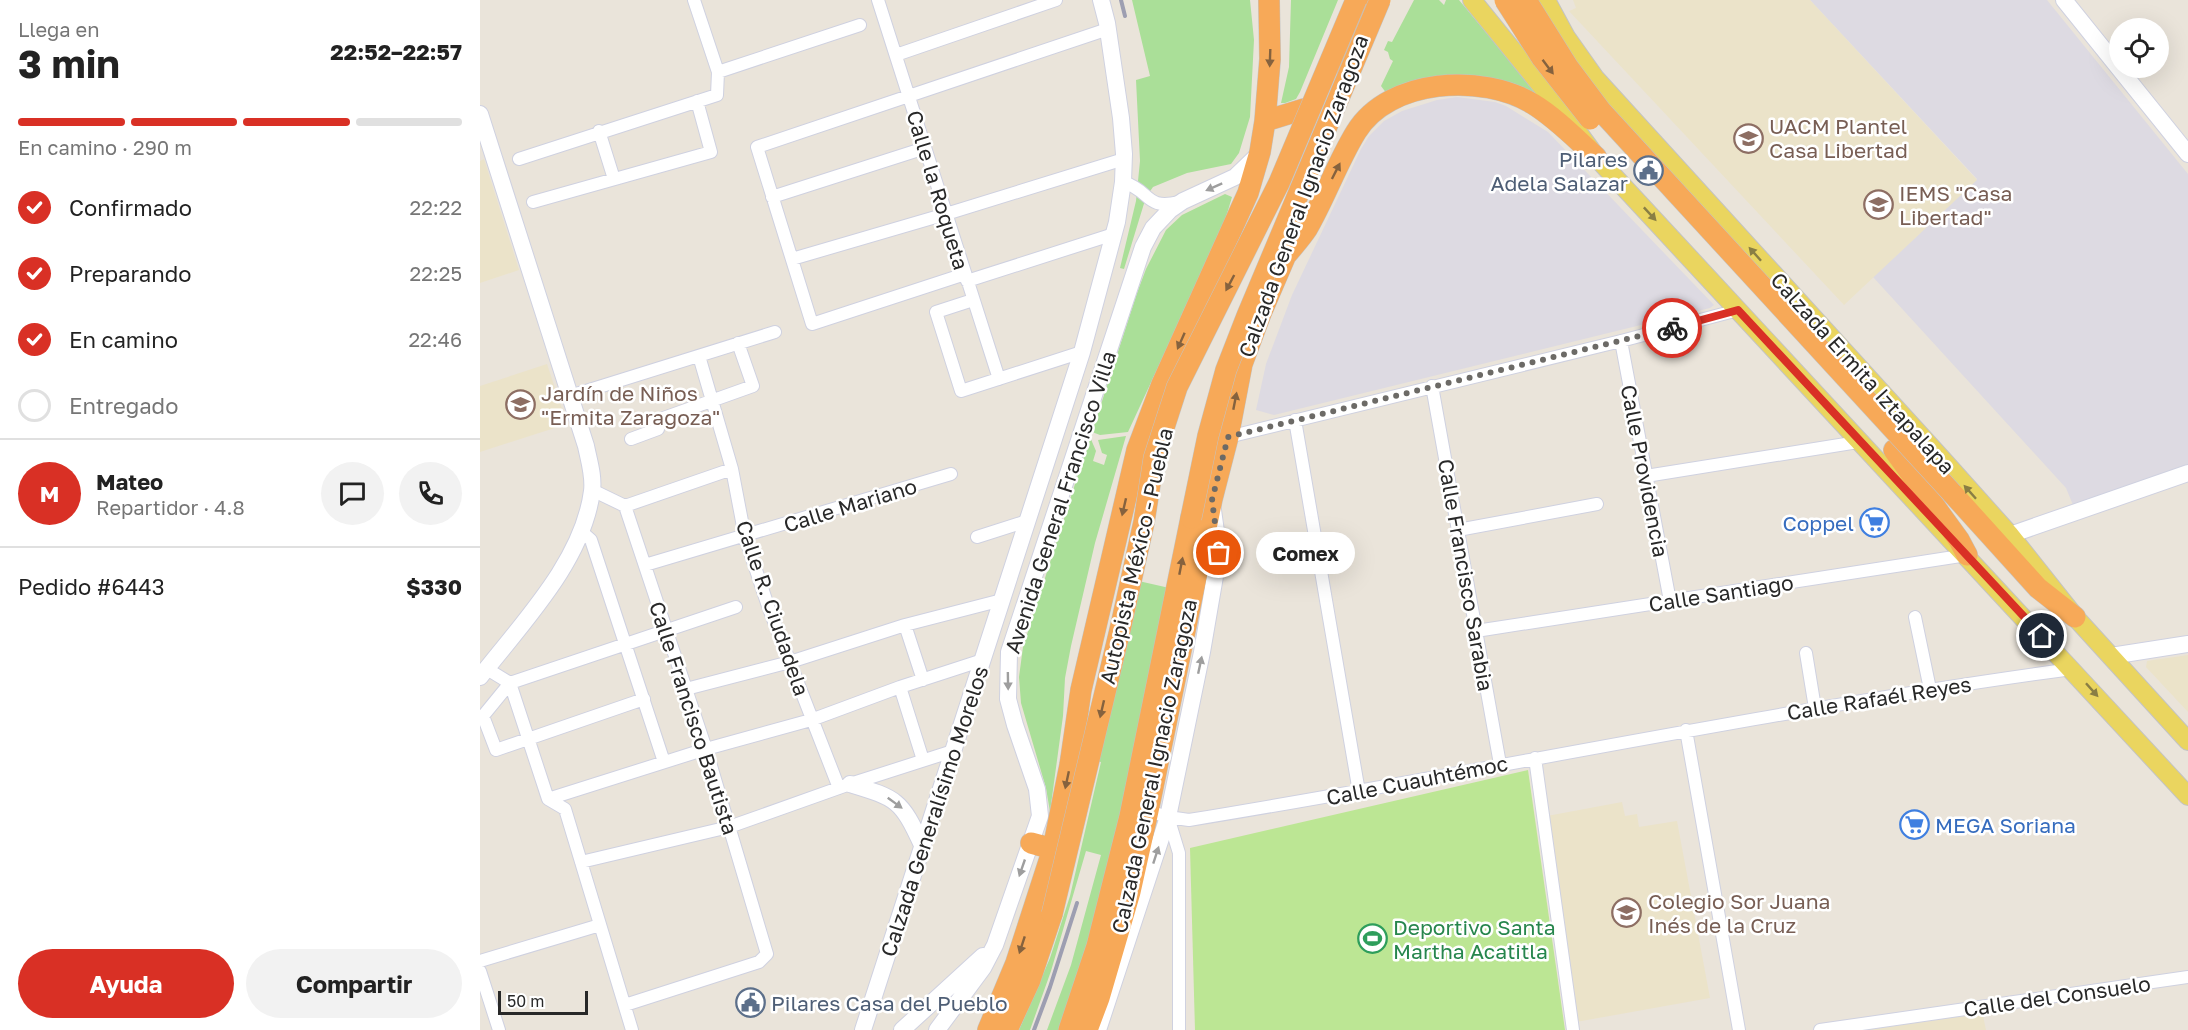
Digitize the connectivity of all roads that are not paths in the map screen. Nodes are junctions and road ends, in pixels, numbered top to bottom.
1 (694, 0) edge
2 (878, 0) edge
3 (1056, 0) edge
4 (1101, 0) edge
5 (1269, 0) edge
6 (1357, 0) edge
7 (1367, 0) edge
8 (1375, 0) edge
9 (1380, 0) edge
10 (1473, 0) edge
11 (1505, 0) edge
12 (1526, 0) edge
13 (1545, 0) edge
14 (2064, 0) edge
15 (860, 25) dead end
16 (1108, 29) junction
17 (896, 55) junction
18 (718, 72) junction
19 (1595, 78) junction
20 (909, 97) junction
21 (697, 101) junction
22 (1304, 109) junction
23 (480, 114) edge
24 (1631, 116) junction
25 (1265, 121) junction
26 (599, 131) junction
27 (925, 148) junction
28 (1590, 149) junction
29 (1260, 152) junction
30 (2188, 154) edge
31 (519, 159) dead end
32 (1124, 159) junction
33 (614, 179) junction
34 (1123, 182) junction
35 (772, 197) junction
36 (1184, 201) junction
37 (533, 202) dead end
38 (1295, 207) junction
39 (946, 214) junction
40 (1114, 234) junction
41 (1285, 257) junction
42 (792, 259) junction
43 (1216, 264) junction
44 (966, 278) junction
45 (973, 300) junction
46 (1738, 310) junction
47 (775, 332) dead end
48 (1620, 341) junction
49 (738, 343) junction
50 (1082, 352) junction
51 (699, 356) junction
52 (999, 379) junction
53 (1432, 386) junction
54 (570, 396) junction
55 (713, 400) junction
56 (1294, 420) junction
57 (1228, 437) junction
58 (631, 439) dead end
59 (1858, 442) junction
60 (732, 469) junction
61 (2188, 473) edge
62 (951, 474) dead end
63 (1646, 476) junction
64 (592, 490) junction
65 (1597, 504) dead end
66 (626, 506) junction
67 (1027, 521) junction
68 (1458, 530) junction
69 (582, 532) junction
70 (2010, 536) junction
71 (746, 537) junction
72 (977, 537) dead end
73 (1966, 555) junction
74 (645, 565) junction
75 (1002, 600) junction
76 (1670, 600) junction
77 (736, 607) dead end
78 (2075, 616) junction
79 (1915, 617) dead end
80 (905, 626) junction
81 (667, 630) junction
82 (1476, 631) junction
83 (625, 643) junction
84 (2188, 644) edge
85 (1806, 653) dead end
86 (2111, 656) junction
87 (983, 660) junction
88 (790, 662) junction
89 (2072, 669) junction
90 (483, 673) edge
91 (923, 680) junction
92 (510, 682) junction
93 (900, 687) junction
94 (686, 689) junction
95 (1930, 689) junction
96 (644, 699) junction
97 (1815, 708) junction
98 (812, 720) junction
99 (1686, 730) junction
100 (528, 738) junction
101 (2188, 741) edge
102 (706, 748) junction
103 (953, 751) junction
104 (1535, 758) junction
105 (922, 760) junction
106 (664, 762) junction
107 (1500, 764) junction
108 (844, 786) junction
109 (1359, 792) junction
110 (2188, 796) edge
111 (548, 799) junction
112 (1158, 814) junction
113 (729, 826) junction
114 (1031, 843) junction
115 (922, 845) junction
116 (1053, 849) junction
117 (581, 862) junction
118 (600, 925) junction
119 (995, 945) junction
120 (480, 961) edge
121 (480, 971) edge
122 (2188, 977) edge
123 (625, 1005) junction
124 (499, 1030) edge
125 (632, 1030) edge
126 (863, 1030) edge
127 (902, 1030) edge
128 (937, 1030) edge
129 (988, 1030) edge
130 (1007, 1030) edge
131 (1069, 1030) edge
132 (1087, 1030) edge
133 (1098, 1030) edge
134 (1179, 1030) edge
135 (1573, 1030) edge
136 (1739, 1030) edge
137 (1820, 1030) edge

1 - 18 street
2 - 17 street, Calle la Roqueta
3 - 17 street
4 - 16 street, Calzada Generalísimo Morelos
5 -> 25 highway
6 - 22 highway
6 -> 130 highway, Autopista México - Puebla, bridge
7 - 38 highway
8 - 38 highway, Calzada General Ignacio Zaragoza
131 -> 9 highway, Autopista México - Puebla, bridge
10 - 28 main road
11 - 19 main road
11 -> 73 highway, bridge
12 - 78 highway, bridge
13 - 19 main road, Calzada Ermita Iztapalapa
14 - 30 street
15 - 18 street
16 - 20 street
16 - 32 street, Calzada Generalísimo Morelos
17 - 20 street, Calle la Roqueta
18 - 21 street
19 - 24 main road, Calzada Ermita Iztapalapa
20 - 27 street, Calle la Roqueta
20 - 35 street
21 - 26 street
21 - 33 street
22 - 25 highway
22 - 43 highway
23 - 54 street
24 - 28 main road
70 -> 24 main road, Calzada Ermita Iztapalapa
25 - 29 highway
26 - 31 street
26 - 33 street
27 - 35 street
27 - 39 street, Calle la Roqueta
41 -> 28 highway
28 -> 46 main road
29 -> 36 street, Avenida General Francisco Villa
29 - 43 highway
32 - 34 street, Calzada Generalísimo Morelos
32 - 39 street
33 - 37 street
34 - 36 street
34 - 40 street, Calzada Generalísimo Morelos
35 - 42 street
36 -> 114 street, Avenida General Francisco Villa
38 - 41 highway, Calzada General Ignacio Zaragoza
39 - 42 street
39 - 44 street, Calle la Roqueta
40 - 44 street
40 - 50 street, Calzada Generalísimo Morelos
57 -> 41 highway, Calzada General Ignacio Zaragoza
42 - 44 street
43 -> 116 highway
44 - 45 street, Calle la Roqueta
45 - 52 street, Calle la Roqueta
45 - 52 street
46 - 48 street
46 - 59 main road
47 - 49 street
48 - 53 street
48 - 63 street, Calle Providencia
49 - 51 street
49 - 55 street
50 - 52 street
50 - 67 street, Calzada Generalísimo Morelos
51 - 54 street
51 - 55 street, Calle R. Ciudadela
53 - 56 street
53 - 68 street, Calle Francisco Sarabia
54 - 64 street
55 - 58 street
55 - 60 street, Calle R. Ciudadela
56 - 57 street
56 - 109 street
112 -> 57 highway, Calzada General Ignacio Zaragoza
59 - 63 street
59 - 73 main road
60 - 66 street
60 - 71 street, Calle R. Ciudadela
61 - 70 street
62 - 71 street, Calle Mariano
63 - 76 street, Calle Providencia
64 - 66 street
64 - 69 street
65 - 68 street
66 - 74 street, Calle Francisco Bautista
67 - 72 street
67 - 75 street, Calzada Generalísimo Morelos
68 - 82 street, Calle Francisco Sarabia
69 - 83 street
69 - 90 street
70 - 78 main road, Calzada Ermita Iztapalapa
71 - 74 street, Calle Mariano
71 - 88 street, Calle R. Ciudadela
73 - 76 street, Calle Santiago
73 - 89 main road
74 - 81 street, Calle Francisco Bautista
75 - 80 street
75 - 87 street, Calzada Generalísimo Morelos
76 - 82 street, Calle Santiago
77 - 81 street
78 - 86 main road, Calzada Ermita Iztapalapa
79 - 95 street
80 - 88 street
80 - 91 street
81 - 83 street
81 - 94 street, Calle Francisco Bautista
82 - 107 street, Calle Francisco Sarabia
83 - 92 street
83 - 96 street
84 - 86 street
85 - 97 street
86 - 101 main road, Calzada Ermita Iztapalapa
87 - 91 street
87 - 103 street, Calzada Generalísimo Morelos
88 - 94 street
88 - 98 street, Calle R. Ciudadela
89 - 95 street, Calle Rafaél Reyes
89 -> 110 main road
90 - 92 street
91 - 93 street
92 - 100 street
92 - 100 street
93 - 98 street
93 - 105 street
94 - 102 street, Calle Francisco Bautista
95 - 97 street, Calle Rafaél Reyes
96 - 100 street
96 - 106 street
97 - 99 street, Calle Rafaél Reyes
98 - 102 street
98 - 108 street, Calle R. Ciudadela
99 - 104 street, Calle Cuauhtémoc
99 - 136 street
100 - 111 street
102 - 106 street
102 - 113 street, Calle Francisco Bautista
103 - 105 street
103 - 115 street, Calzada Generalísimo Morelos
104 - 107 street, Calle Cuauhtémoc
104 - 135 street
105 - 108 street
106 - 111 street
107 - 109 street, Calle Cuauhtémoc
108 - 113 street
108 -> 115 street
109 - 112 street, Calle Cuauhtémoc
111 - 117 street
112 - 132 highway, Calzada General Ignacio Zaragoza
133 -> 112 street, Calzada General Ignacio Zaragoza
112 - 134 street
113 - 117 street
113 - 123 street, Calle Francisco Bautista
114 - 116 highway
114 -> 119 street, Avenida General Francisco Villa
115 - 126 street, Calzada Generalísimo Morelos
116 -> 129 highway
117 - 118 street
118 - 120 street
118 - 123 street
119 - 127 street
119 - 128 street, Avenida General Francisco Villa
121 - 124 street
122 - 137 street, Calle del Consuelo
123 - 125 street

